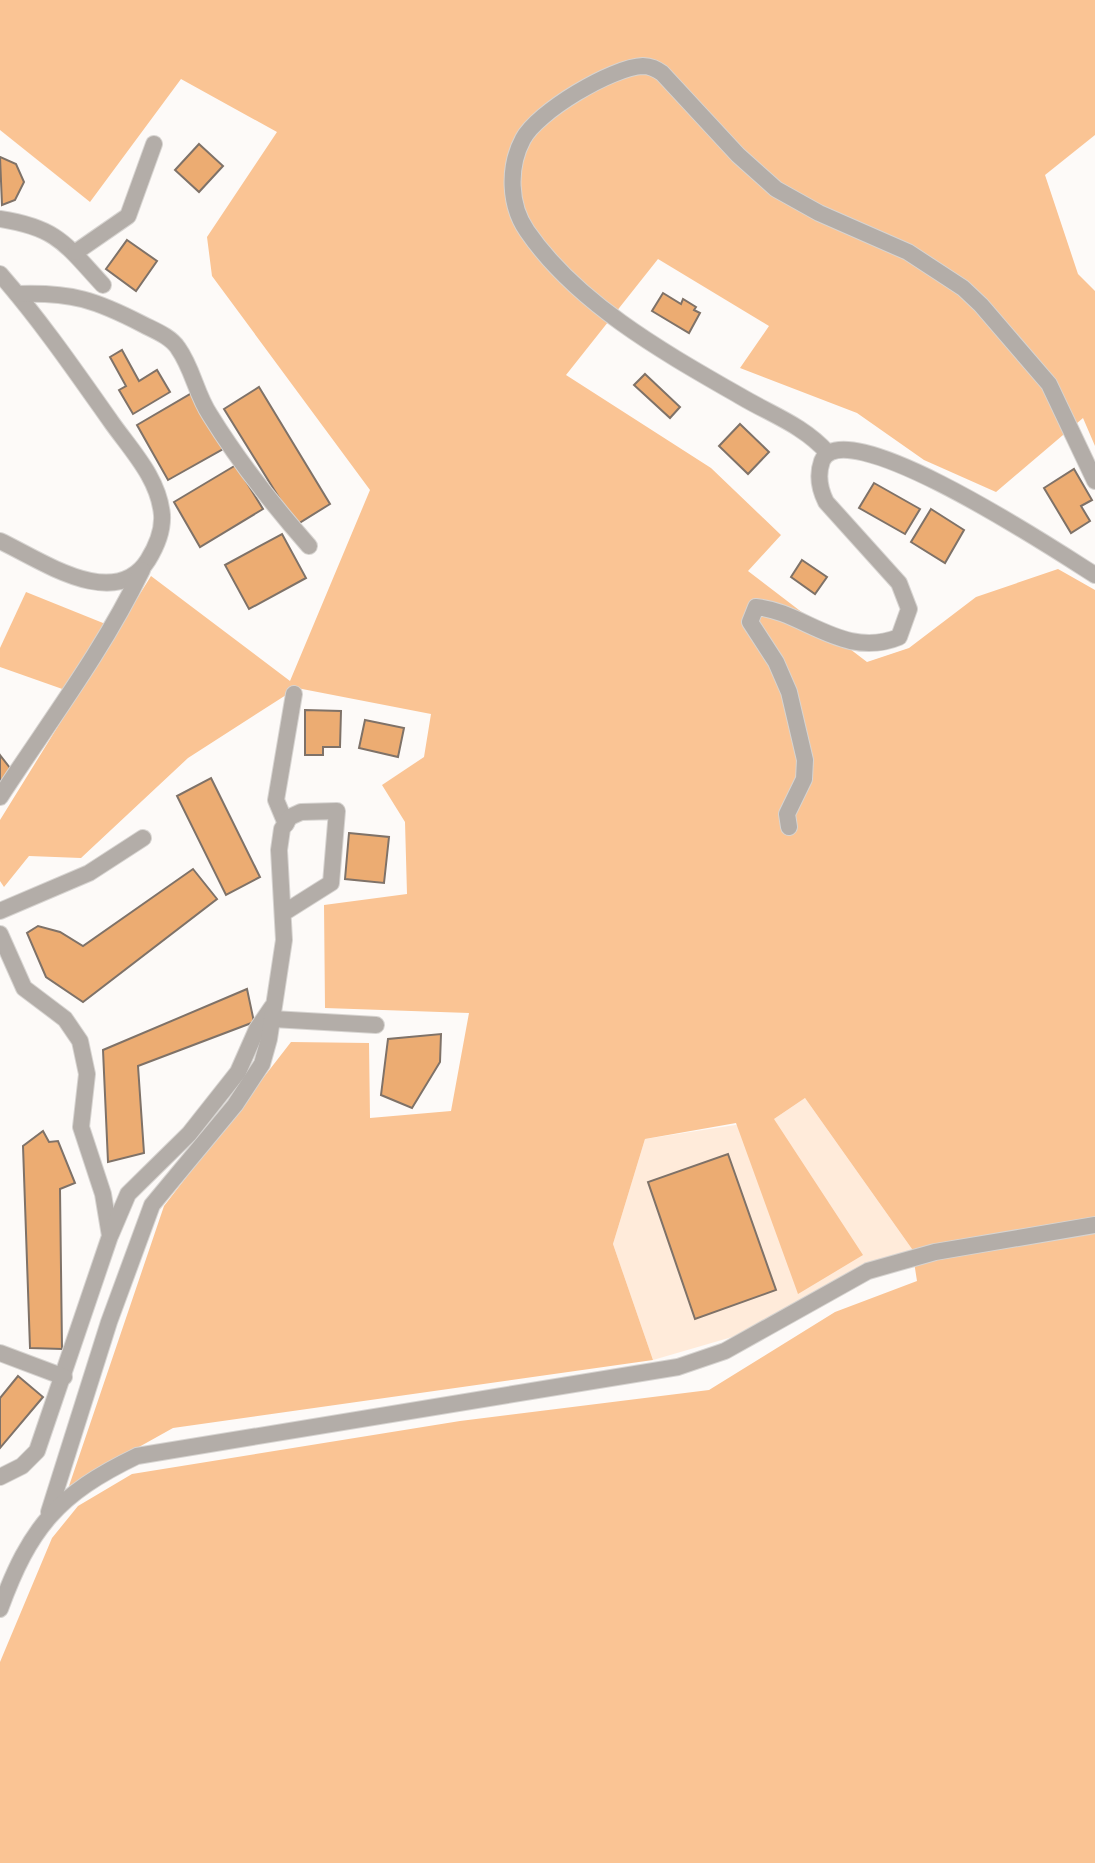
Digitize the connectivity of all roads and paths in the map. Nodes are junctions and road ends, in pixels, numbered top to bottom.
1 (154, 144) dead end
2 (0, 219) edge
3 (76, 252) junction
4 (0, 274) edge
5 (103, 285) dead end
6 (17, 294) junction
7 (828, 453) junction
8 (1095, 481) edge
9 (0, 541) edge
10 (309, 546) dead end
11 (145, 565) junction
12 (1095, 575) edge
13 (294, 694) dead end
14 (0, 797) edge
15 (286, 824) junction
16 (789, 827) dead end
17 (143, 838) dead end
18 (0, 911) edge
19 (285, 912) junction
20 (0, 934) edge
21 (273, 1012) junction
22 (376, 1025) dead end
23 (1095, 1225) edge
24 (110, 1236) junction
25 (0, 1353) edge
26 (64, 1377) junction
27 (0, 1477) edge
28 (48, 1514) junction
29 (6, 1569) edge
30 (0, 1609) edge

1 - 3 street
2 - 3 street
3 - 5 street
4 - 6 street
6 - 10 street
6 - 11 street
7 - 8 street
7 - 12 street
7 - 16 street
9 - 11 street
11 - 14 street
13 - 15 street
15 - 19 street
15 - 19 street
17 - 18 street
19 - 21 street
20 - 24 street
21 - 22 street
21 - 24 street
21 - 28 street
23 - 28 street
24 - 26 street
25 - 26 street
26 - 27 street
28 - 29 street
29 - 30 street

